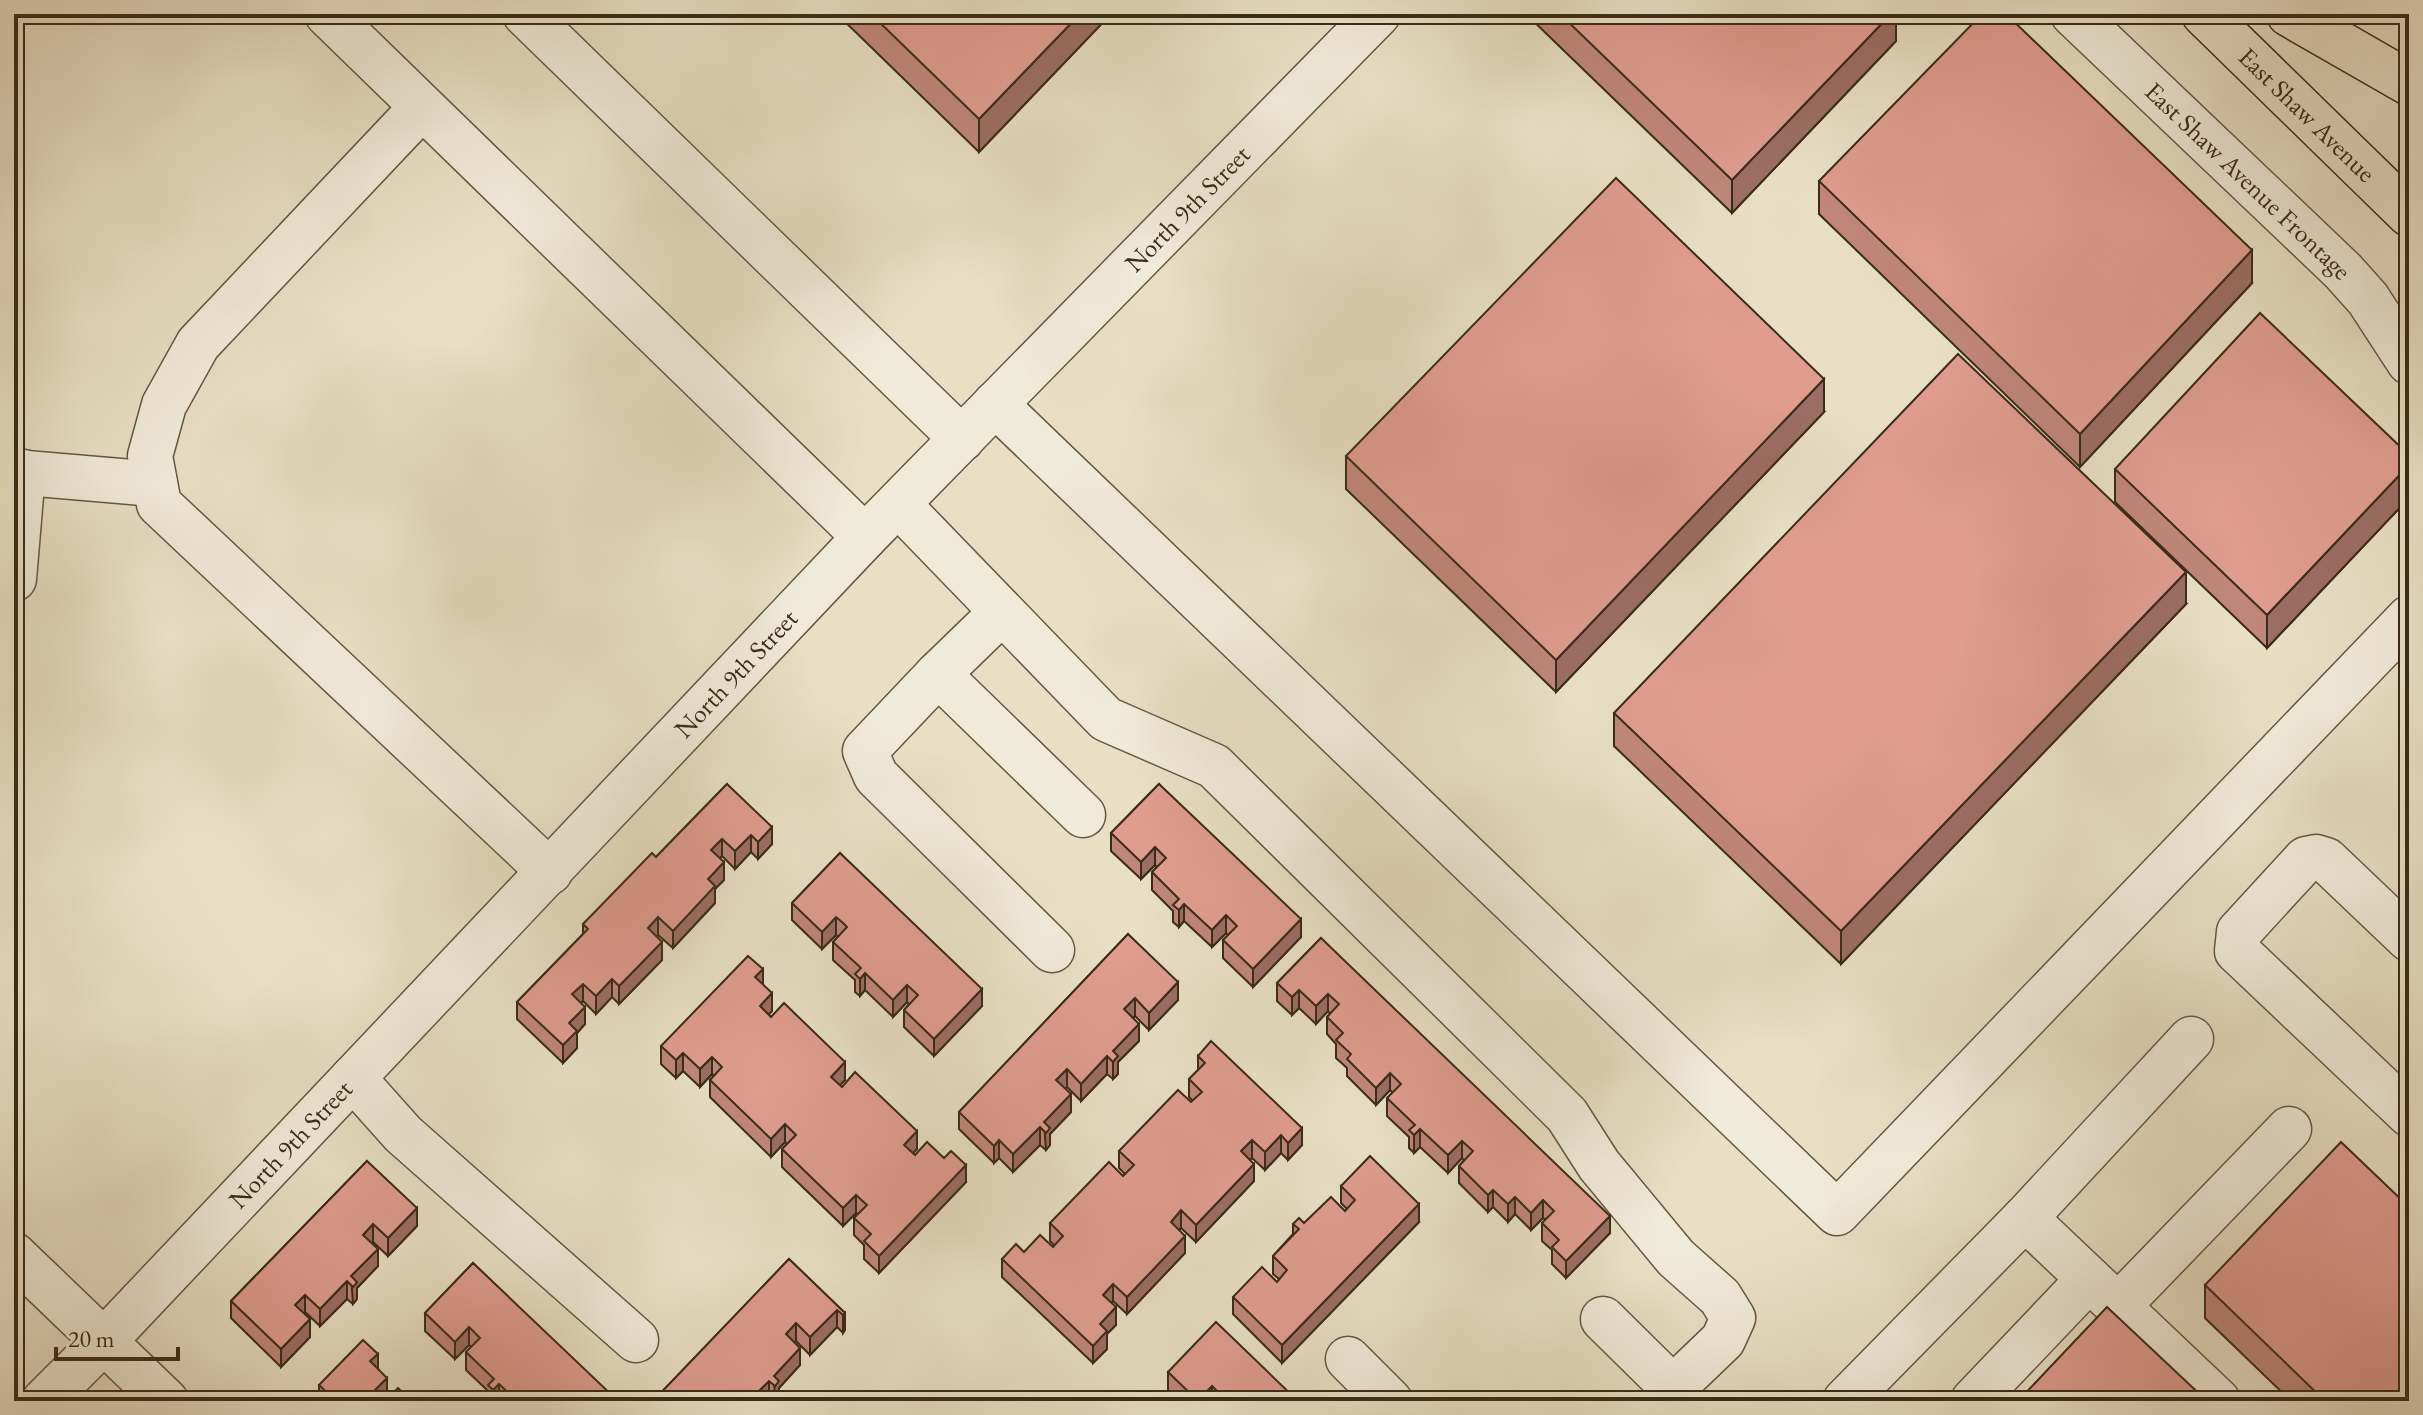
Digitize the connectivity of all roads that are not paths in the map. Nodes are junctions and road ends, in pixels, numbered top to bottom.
1 (327, 14) edge
2 (525, 14) edge
3 (1378, 14) edge
4 (2073, 14) edge
5 (2204, 14) edge
6 (2289, 14) edge
7 (2340, 14) edge
8 (2409, 82) edge
9 (422, 107) junction
10 (2409, 214) edge
11 (2409, 362) edge
12 (995, 404) junction
13 (962, 439) junction
14 (19, 472) edge
15 (155, 484) junction
16 (898, 504) junction
17 (865, 537) junction
18 (14, 579) edge
19 (1002, 612) junction
20 (2409, 618) edge
21 (938, 674) junction
22 (1083, 815) dead end
23 (550, 872) junction
24 (2409, 939) edge
25 (1052, 950) dead end
26 (2191, 1039) dead end
27 (353, 1078) junction
28 (2409, 1114) edge
29 (2289, 1129) dead end
30 (2025, 1218) junction
31 (14, 1255) edge
32 (2104, 1293) junction
33 (1603, 1319) dead end
34 (636, 1340) dead end
35 (104, 1341) junction
36 (1348, 1359) dead end
37 (1667, 1395) edge
38 (44, 1401) edge
39 (166, 1401) edge
40 (1390, 1401) edge
41 (1845, 1401) edge
42 (1973, 1401) edge
43 (2218, 1401) edge

1 - 9 street
2 - 13 street
3 - 12 street, North 9th Street
4 - 11 street, East Shaw Avenue Frontage
5 - 10 main road, East Shaw Avenue
6 - 8 main road
7 - 8 main road
9 - 15 street
9 - 17 street
12 - 13 street, North 9th Street
12 - 20 street
13 - 16 street, North 9th Street
14 - 15 street
14 - 18 street
15 - 23 street
16 - 17 street, North 9th Street
16 - 19 street
17 - 23 street, North 9th Street
19 - 21 street
19 - 37 street
21 - 22 street
21 - 25 street
23 - 27 street, North 9th Street
24 - 28 street
26 - 30 street
27 - 34 street
27 - 35 street, North 9th Street
29 - 32 street
30 - 32 street
30 - 41 street
31 - 35 street
32 - 42 street
32 - 43 street
33 - 37 street
35 - 38 street, North 9th Street
35 - 39 street
36 - 40 street

